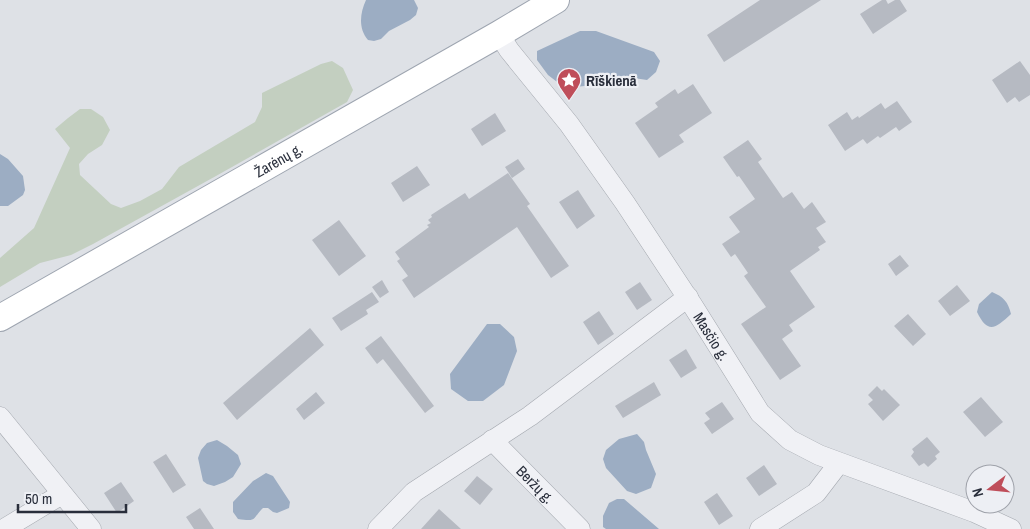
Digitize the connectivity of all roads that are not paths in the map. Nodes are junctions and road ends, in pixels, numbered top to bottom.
1 (556, 0) edge
2 (500, 34) junction
3 (688, 297) junction
4 (0, 318) edge
5 (0, 417) edge
6 (492, 440) junction
7 (839, 463) junction
8 (62, 494) junction
9 (4, 529) edge
10 (91, 529) edge
11 (378, 529) edge
12 (580, 529) edge
13 (760, 529) edge
14 (1011, 529) edge

1 - 2 main road, Žarėnų g.
2 - 3 street, Masčio g.
2 - 4 main road, Žarėnų g.
3 - 6 street
3 - 7 street, Masčio g.
5 - 8 street
6 - 11 street
6 - 12 street, Beržų g.
7 - 13 street
7 - 14 street, Masčio g.
8 - 9 street
8 - 10 street

